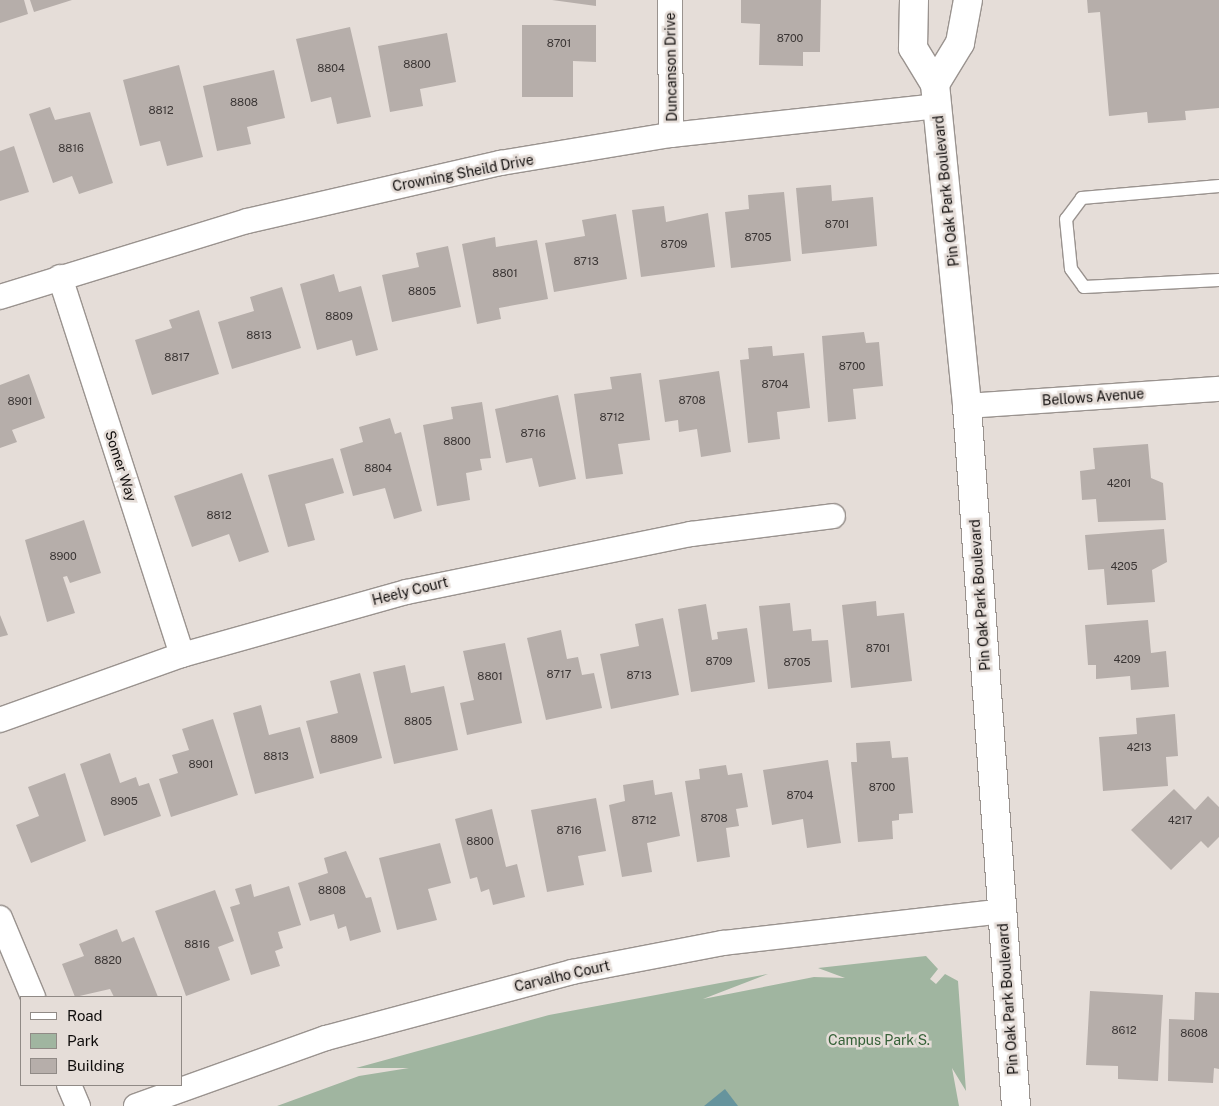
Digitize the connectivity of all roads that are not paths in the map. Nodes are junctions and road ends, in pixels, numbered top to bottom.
1 (670, 0) edge
2 (914, 0) edge
3 (968, 0) edge
4 (936, 95) junction
5 (671, 135) junction
6 (1219, 186) edge
7 (60, 277) junction
8 (1219, 280) edge
9 (0, 297) edge
10 (1219, 388) edge
11 (967, 406) junction
12 (833, 516) dead end
13 (182, 655) junction
14 (0, 720) edge
15 (1002, 910) junction
16 (0, 918) edge
17 (33, 996) edge
18 (69, 1086) edge
19 (78, 1106) edge
20 (136, 1106) edge
21 (1016, 1106) edge

1 - 5 street, Duncanson Drive
2 - 4 street, Pin Oak Park Boulevard
3 - 4 street
4 - 5 street, Crowning Sheild Drive
4 - 11 street, Pin Oak Park Boulevard
5 - 7 street, Crowning Sheild Drive
6 - 8 lane
7 - 9 street, Crowning Sheild Drive
7 - 13 street, Somer Way
10 - 11 street, Bellows Avenue
11 - 15 street, Pin Oak Park Boulevard
12 - 13 street, Heely Court
13 - 14 street, Heely Court
15 - 20 street, Carvalho Court
15 - 21 street, Pin Oak Park Boulevard
16 - 17 street
18 - 19 street

